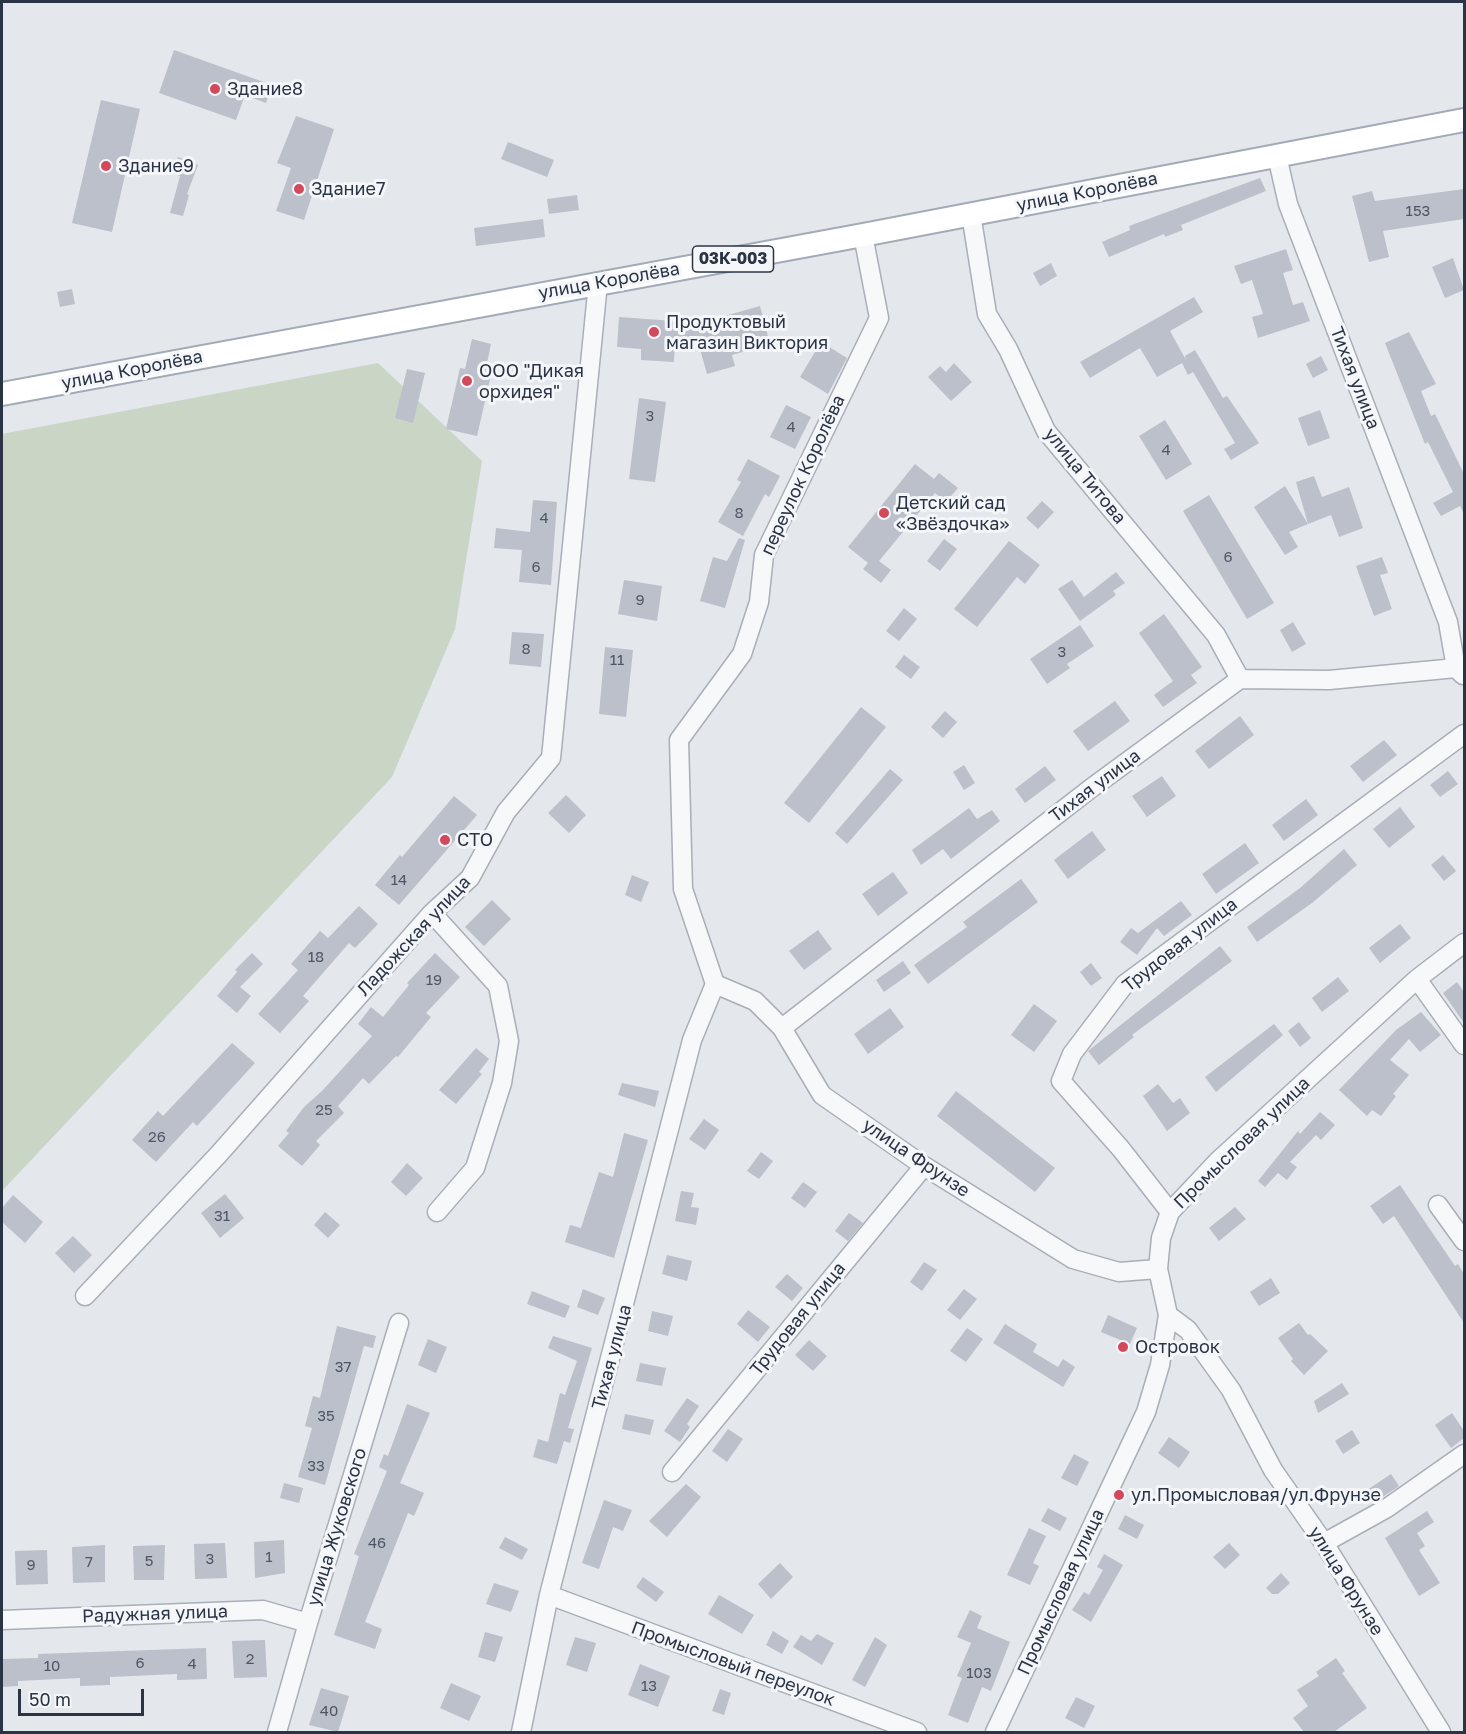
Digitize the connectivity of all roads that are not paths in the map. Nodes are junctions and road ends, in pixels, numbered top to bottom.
1 (1464, 120) edge
2 (1277, 156) junction
3 (971, 214) junction
4 (863, 236) junction
5 (598, 283) junction
6 (2, 394) edge
7 (1460, 672) edge
8 (1240, 679) junction
9 (1464, 734) edge
10 (432, 913) junction
11 (1464, 943) edge
12 (1417, 980) junction
13 (715, 984) junction
14 (782, 1029) junction
15 (1464, 1045) edge
16 (924, 1166) junction
17 (1438, 1205) dead end
18 (437, 1212) dead end
19 (1170, 1212) junction
20 (1464, 1241) edge
21 (1158, 1269) junction
22 (86, 1296) dead end
23 (1167, 1315) junction
24 (399, 1323) dead end
25 (1464, 1454) edge
26 (672, 1472) dead end
27 (1324, 1543) junction
28 (549, 1595) junction
29 (2, 1620) edge
30 (308, 1623) junction
31 (277, 1732) edge
32 (521, 1732) edge
33 (917, 1732) edge
34 (995, 1732) edge
35 (1441, 1732) edge

1 - 2 main road, улица Королёва / 03К-003
2 - 3 main road, улица Королёва / 03К-003
2 - 7 street, Тихая улица
3 - 4 main road, улица Королёва / 03К-003
3 - 8 street, улица Титова
4 - 5 main road, улица Королёва / 03К-003
4 - 13 street, переулок Королёва
5 - 6 main road, улица Королёва / 03К-003
5 - 10 street, Ладожская улица
7 - 8 street, Тихая улица
8 - 14 street, Тихая улица
9 - 19 street, Трудовая улица
10 - 18 street
10 - 22 street, Ладожская улица
11 - 12 street, Промысловая улица
12 - 15 street
12 - 19 street, Промысловая улица
13 - 14 street, улица Фрунзе
13 - 28 street, Тихая улица
14 - 16 street, улица Фрунзе
16 - 21 street, улица Фрунзе
16 - 26 street, Трудовая улица
17 - 20 street
19 - 21 street, Промысловая улица
21 - 23 street, Промысловая улица
23 - 27 street, улица Фрунзе
23 - 34 street, Промысловая улица
24 - 30 street, улица Жуковского
25 - 27 street
27 - 35 street, улица Фрунзе
28 - 32 street, Тихая улица
28 - 33 street, Промысловый переулок
29 - 30 street, Радужная улица
30 - 31 street, улица Жуковского

